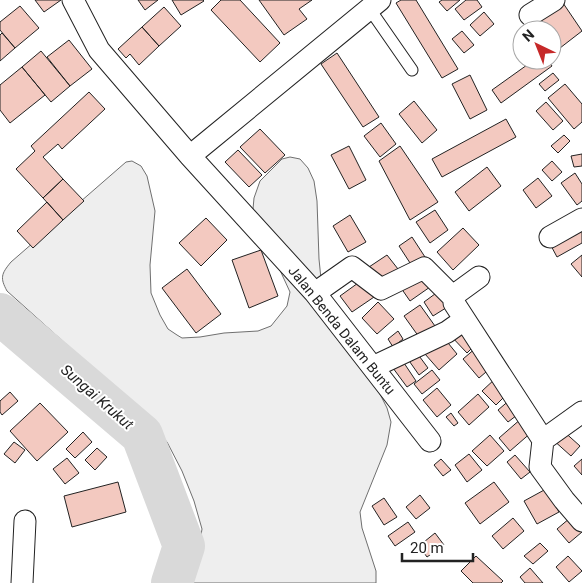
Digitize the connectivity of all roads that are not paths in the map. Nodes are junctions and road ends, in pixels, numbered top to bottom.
1 (73, 0) edge
2 (554, 0) edge
3 (374, 4) edge
4 (530, 15) dead end
5 (412, 70) dead end
6 (190, 156) junction
7 (582, 219) edge
8 (550, 237) dead end
9 (479, 277) dead end
10 (316, 293) junction
11 (454, 298) junction
12 (464, 320) junction
13 (372, 367) junction
14 (582, 412) edge
15 (543, 440) junction
16 (430, 442) dead end
17 (582, 520) edge
18 (25, 521) dead end
19 (22, 583) edge

1 - 6 street, Jalan Benda Dalam Buntu
2 - 4 street
3 - 5 lane
3 - 6 street
6 - 10 street, Jalan Benda Dalam Buntu
7 - 8 street
9 - 11 street
10 - 11 street
10 - 13 street, Jalan Benda Dalam Buntu
11 - 12 street
12 - 13 street
12 - 15 street
13 - 16 street, Jalan Benda Dalam Buntu
14 - 15 street
15 - 17 street
18 - 19 street

